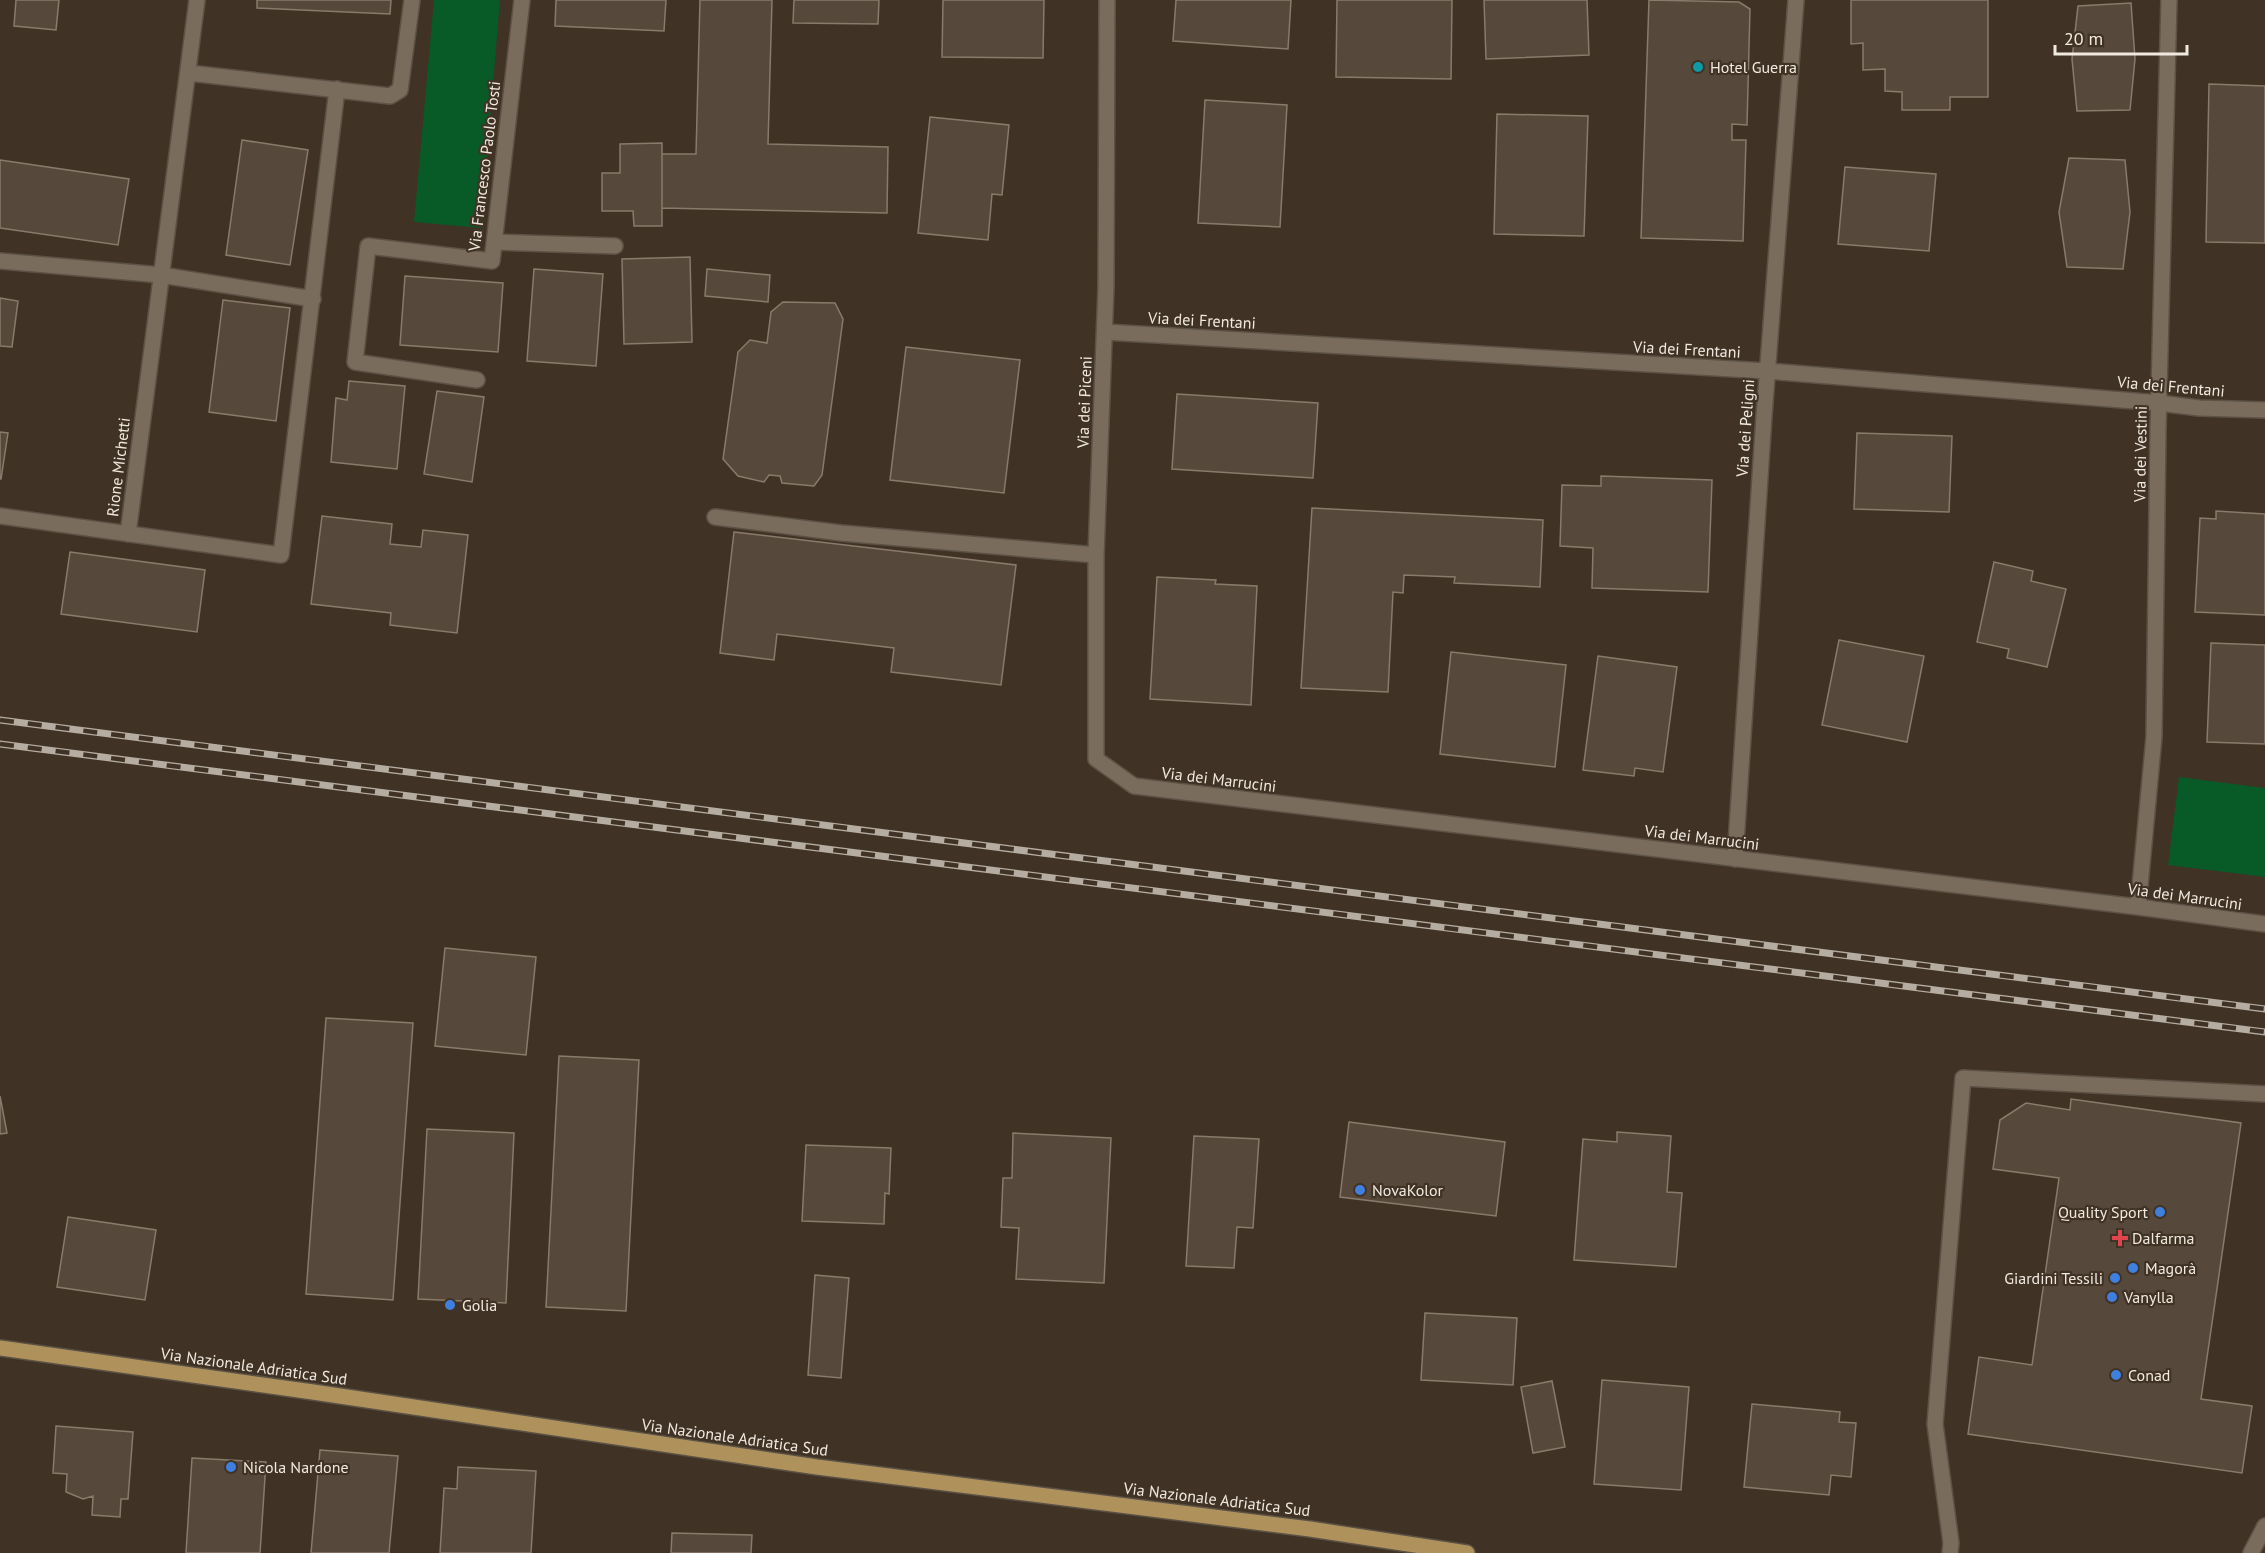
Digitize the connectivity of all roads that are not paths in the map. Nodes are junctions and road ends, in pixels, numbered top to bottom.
1 (197, 0) edge
2 (412, 0) edge
3 (522, 0) edge
4 (1107, 0) edge
5 (1796, 0) edge
6 (2169, 0) edge
7 (189, 74) junction
8 (337, 89) junction
9 (495, 242) junction
10 (615, 246) dead end
11 (0, 261) edge
12 (160, 275) junction
13 (313, 299) junction
14 (1105, 332) junction
15 (1767, 371) junction
16 (477, 380) dead end
17 (2159, 403) junction
18 (2265, 410) edge
19 (0, 516) edge
20 (715, 517) dead end
21 (128, 534) junction
22 (1096, 555) junction
23 (1134, 786) joint
24 (1735, 859) junction
25 (2138, 907) junction
26 (2265, 924) edge
27 (2265, 1094) edge
28 (0, 1348) edge
29 (2265, 1526) edge
30 (1467, 1553) edge
31 (1950, 1553) edge
32 (2251, 1553) edge

1 - 7 street, Rione Michetti
2 - 8 street
3 - 9 street, Via Francesco Paolo Tosti
4 - 14 street, Via dei Piceni
5 - 15 street, Via dei Peligni
6 - 17 street, Via dei Vestini
7 - 8 street
7 - 12 street, Rione Michetti
8 - 13 street
9 - 10 street
9 - 16 street, Via Francesco Paolo Tosti
11 - 12 street
12 - 13 street
12 - 21 street, Rione Michetti
13 - 21 street
14 - 15 street, Via dei Frentani
14 - 22 street, Via dei Piceni
15 - 17 street, Via dei Frentani
15 - 24 street, Via dei Peligni
17 - 18 street, Via dei Frentani
17 - 25 street, Via dei Vestini
19 - 21 street, Rione Michetti
20 - 22 street
22 - 23 street, Via dei Piceni
23 - 24 street, Via dei Marrucini
24 - 25 street, Via dei Marrucini
25 - 26 street, Via dei Marrucini
27 - 31 street
28 - 30 main road, Via Nazionale Adriatica Sud
29 - 32 street

